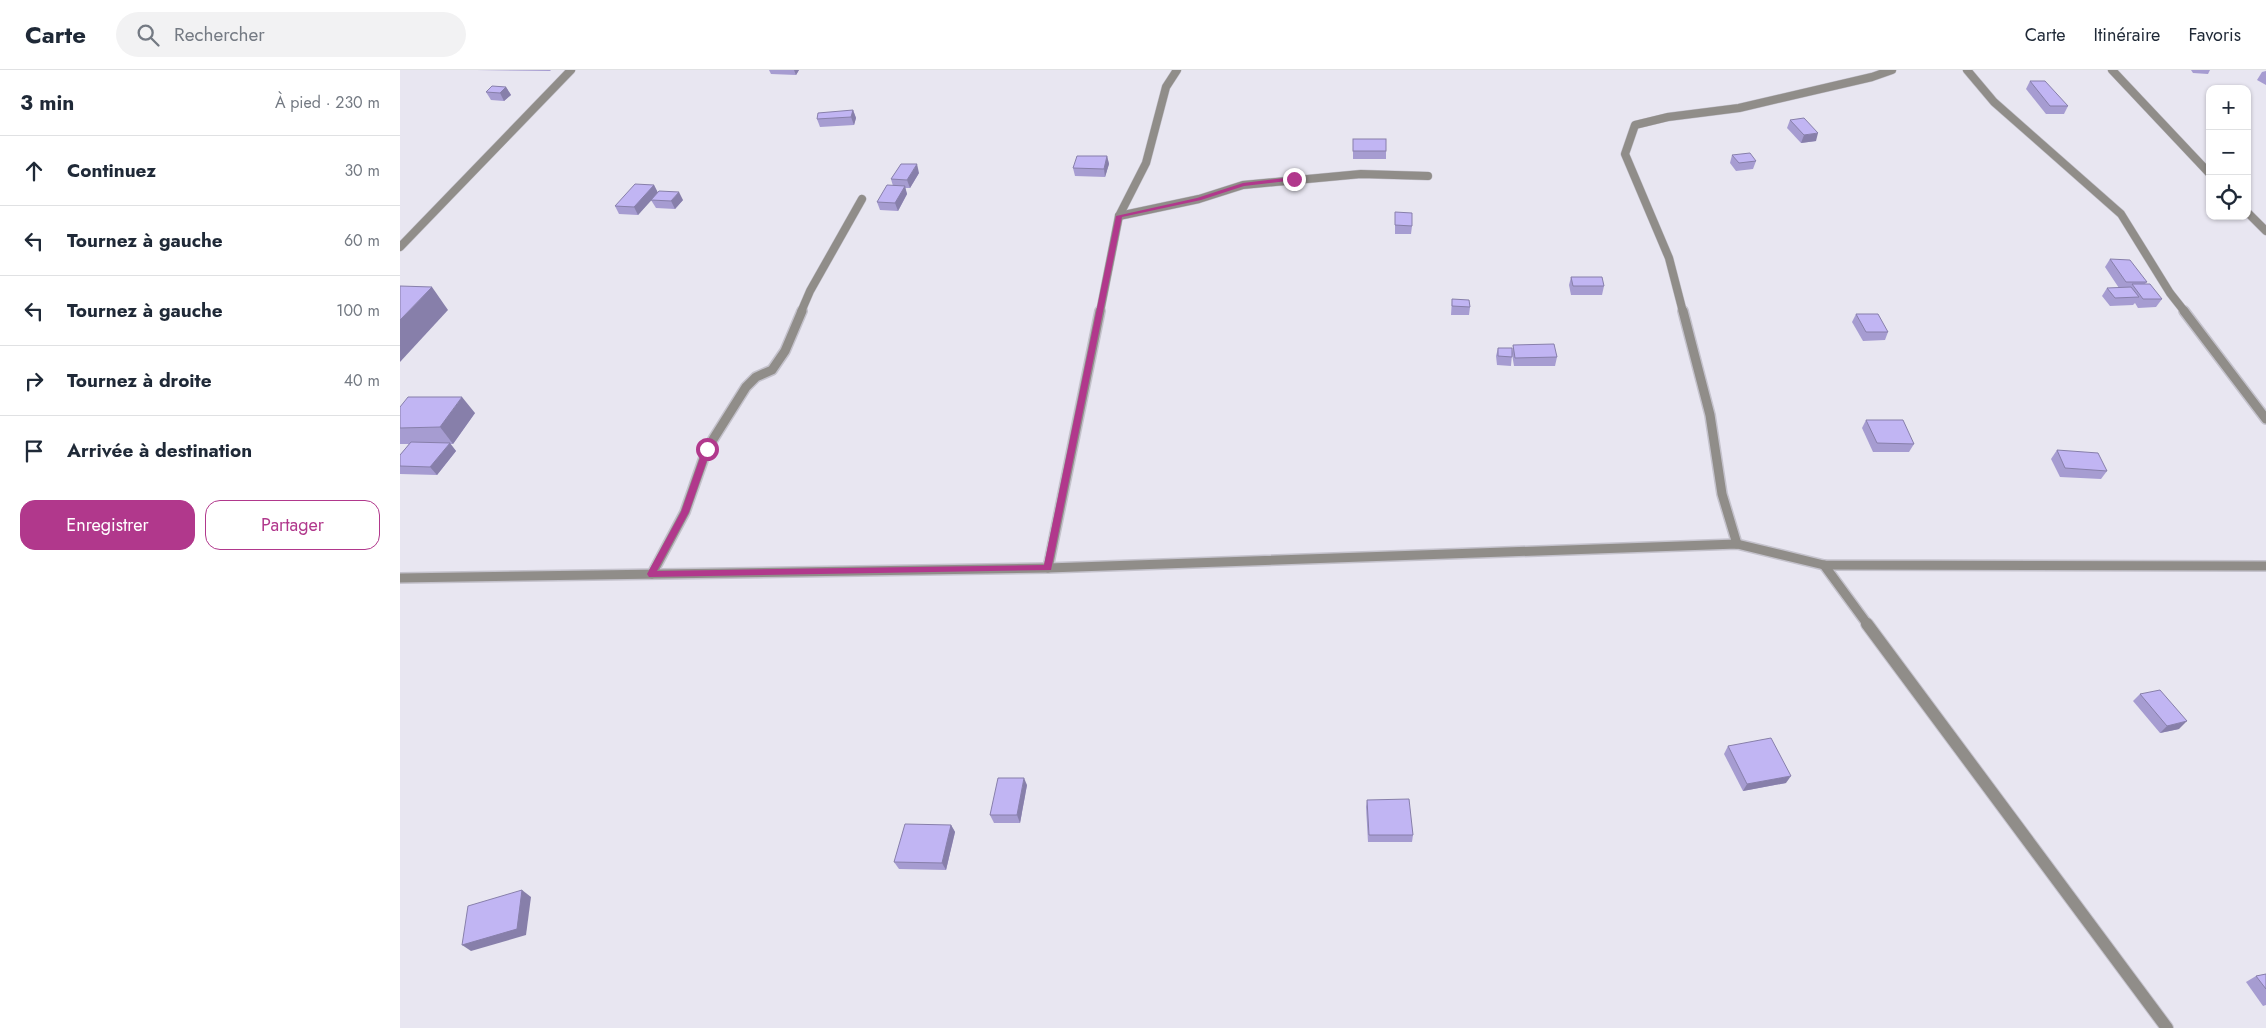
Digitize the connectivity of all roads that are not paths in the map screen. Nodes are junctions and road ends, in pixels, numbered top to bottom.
1 (571, 70) edge
2 (1177, 70) edge
3 (1892, 70) edge
4 (1967, 70) edge
5 (2112, 70) edge
6 (2206, 170) edge
7 (1428, 176) dead end
8 (862, 199) dead end
9 (1119, 216) junction
10 (2251, 216) edge
11 (2266, 232) edge
12 (400, 247) edge
13 (2266, 419) edge
14 (1737, 544) junction
15 (1824, 565) junction
16 (2266, 566) edge
17 (1048, 568) junction
18 (652, 574) junction
19 (400, 578) edge
20 (2167, 1028) edge

1 - 12 street
2 - 9 street
3 - 14 street
4 - 13 street
5 - 6 street
7 - 9 street
8 - 18 street
9 - 17 street
10 - 11 street
14 - 15 street
14 - 17 street
15 - 16 street
15 - 20 street
17 - 18 street
18 - 19 street

